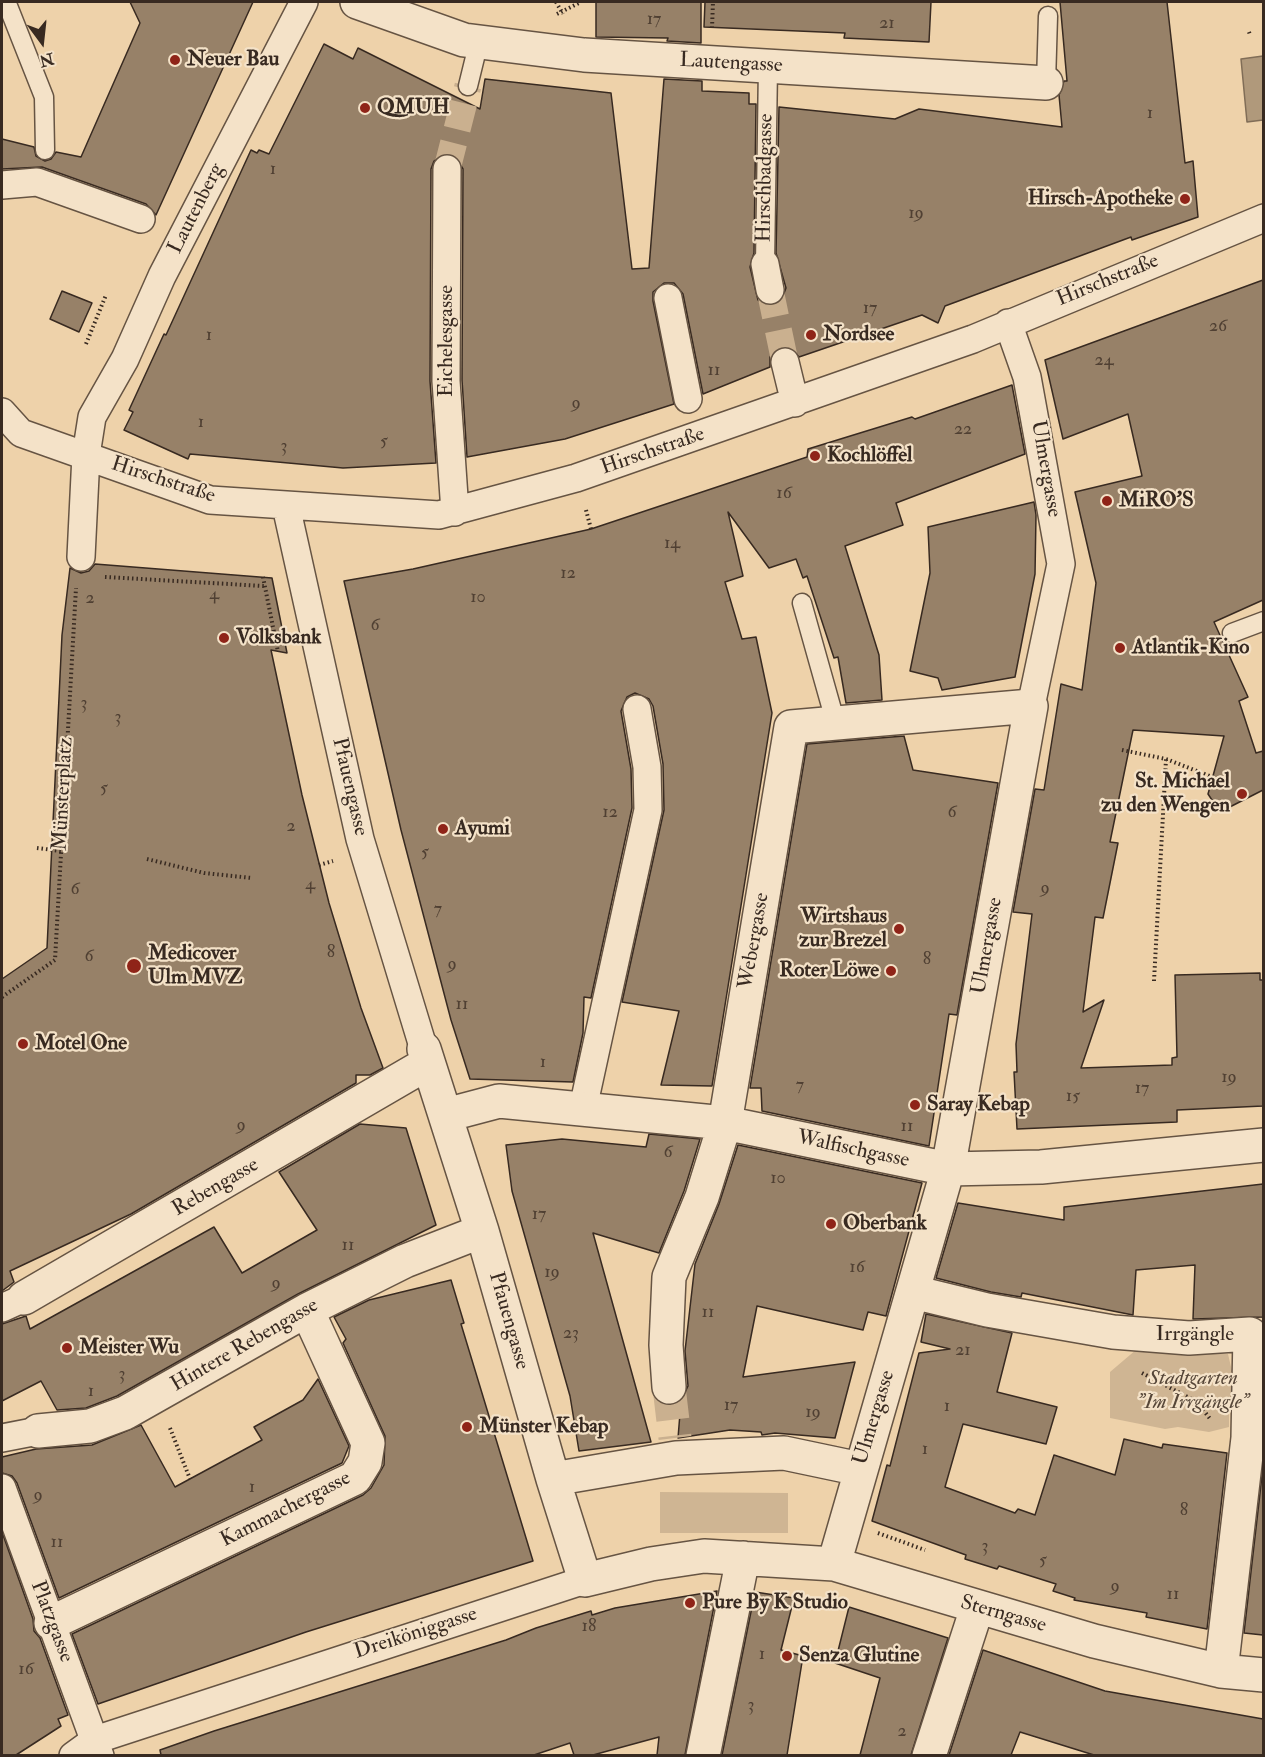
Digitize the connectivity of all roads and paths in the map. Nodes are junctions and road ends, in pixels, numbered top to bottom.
1 (304, 2) edge
2 (357, 2) edge
3 (8, 6) dead end
4 (1048, 16) dead end
5 (479, 41) junction
6 (768, 66) junction
7 (1046, 83) joint
8 (468, 86) tunnel mouth
9 (45, 150) dead end
10 (447, 169) tunnel mouth
11 (2, 185) edge
12 (1263, 218) edge
13 (141, 219) dead end
14 (765, 264) joint
15 (770, 290) tunnel mouth
16 (106, 295) dead end
17 (668, 298) dead end
18 (1008, 323) junction
19 (90, 334) junction
20 (99, 338) dead end
21 (86, 344) dead end
22 (785, 362) tunnel mouth
23 (688, 399) dead end
24 (795, 403) junction
25 (2, 412) edge
26 (86, 455) junction
27 (286, 506) junction
28 (455, 512) junction
29 (90, 567) joint
30 (263, 577) dead end
31 (76, 585) dead end
32 (264, 586) junction
33 (802, 603) dead end
34 (1263, 621) edge
35 (1232, 633) dead end
36 (278, 652) dead end
37 (1031, 706) junction
38 (637, 709) dead end
39 (836, 724) junction
40 (1122, 750) dead end
41 (1166, 759) junction
42 (1220, 780) dead end
43 (37, 848) dead end
44 (61, 851) junction
45 (147, 859) dead end
46 (252, 878) dead end
47 (1154, 981) dead end
48 (2, 997) edge
49 (426, 1056) junction
50 (583, 1108) junction
51 (446, 1115) junction
52 (725, 1123) junction
53 (1263, 1145) edge
54 (948, 1169) junction
55 (483, 1231) junction
56 (913, 1292) junction
57 (13, 1303) edge
58 (307, 1310) junction
59 (1113, 1332) junction
60 (669, 1387) tunnel mouth
61 (158, 1396) junction
62 (38, 1431) joint
63 (2, 1437) edge
64 (1248, 1438) junction
65 (860, 1469) junction
66 (190, 1479) dead end
67 (553, 1479) junction
68 (2, 1488) edge
69 (743, 1558) junction
70 (834, 1564) junction
71 (585, 1580) junction
72 (977, 1608) junction
73 (51, 1623) junction
74 (1221, 1671) junction
75 (1263, 1675) edge
76 (97, 1748) edge
77 (73, 1755) edge
78 (703, 1755) edge
79 (929, 1755) edge

1 - 26 street, Lautenberg
2 - 5 street, Lautengasse
3 - 9 lane
4 - 7 lane, Lautengasse
5 - 6 street, Lautengasse
5 - 8 lane
6 - 7 street, Lautengasse
6 - 14 lane, Hirschbadgasse
10 - 28 street, Eichelesgasse
11 - 13 street
12 - 18 street, Hirschstraße
14 - 15 street, Hirschbadgasse
16 - 19 path
17 - 23 street, Hirschstraße
18 - 24 street, Hirschstraße
18 - 37 street, Ulmergasse
19 - 20 path
19 - 21 path
22 - 24 street
24 - 28 street, Hirschstraße
25 - 26 street, Hirschstraße
26 - 27 street, Hirschstraße
26 - 29 street
27 - 28 street, Hirschstraße
27 - 49 street, Pfauengasse
29 - 32 path
30 - 32 path
31 - 44 path, Münsterplatz
32 - 36 path
33 - 39 lane
34 - 35 lane
37 - 39 street, Webergasse
37 - 54 street, Ulmergasse
38 - 50 street
39 - 52 street, Webergasse
40 - 41 path
41 - 42 path
41 - 47 path
43 - 44 path
44 - 48 path, Münsterplatz
45 - 46 path
49 - 51 street, Pfauengasse
49 - 57 street, Rebengasse
50 - 51 street, Walfischgasse
50 - 52 street, Walfischgasse
51 - 55 street, Pfauengasse
52 - 54 street, Walfischgasse
52 - 60 street, Webergasse
53 - 54 street, Walfischgasse
54 - 56 street, Ulmergasse
55 - 58 street, Hintere Rebengasse
55 - 67 street, Pfauengasse
56 - 59 street, Irrgängle
56 - 65 street, Ulmergasse
58 - 61 street, Hintere Rebengasse
58 - 73 street, Kammachergasse
59 - 64 path
59 - 64 street, Irrgängle
61 - 62 street, Hintere Rebengasse
61 - 66 path
62 - 63 street, Hintere Rebengasse
64 - 74 street, Irrgängle
65 - 67 street
65 - 70 street, Ulmergasse
67 - 71 street, Pfauengasse
68 - 73 street, Platzgasse
69 - 70 street, Sterngasse
69 - 71 street, Dreiköniggasse
69 - 78 street
70 - 72 street, Sterngasse
71 - 76 street, Dreiköniggasse
72 - 74 street, Sterngasse
72 - 79 street
73 - 76 street, Platzgasse
74 - 75 street, Sterngasse
76 - 77 street, Dreiköniggasse

